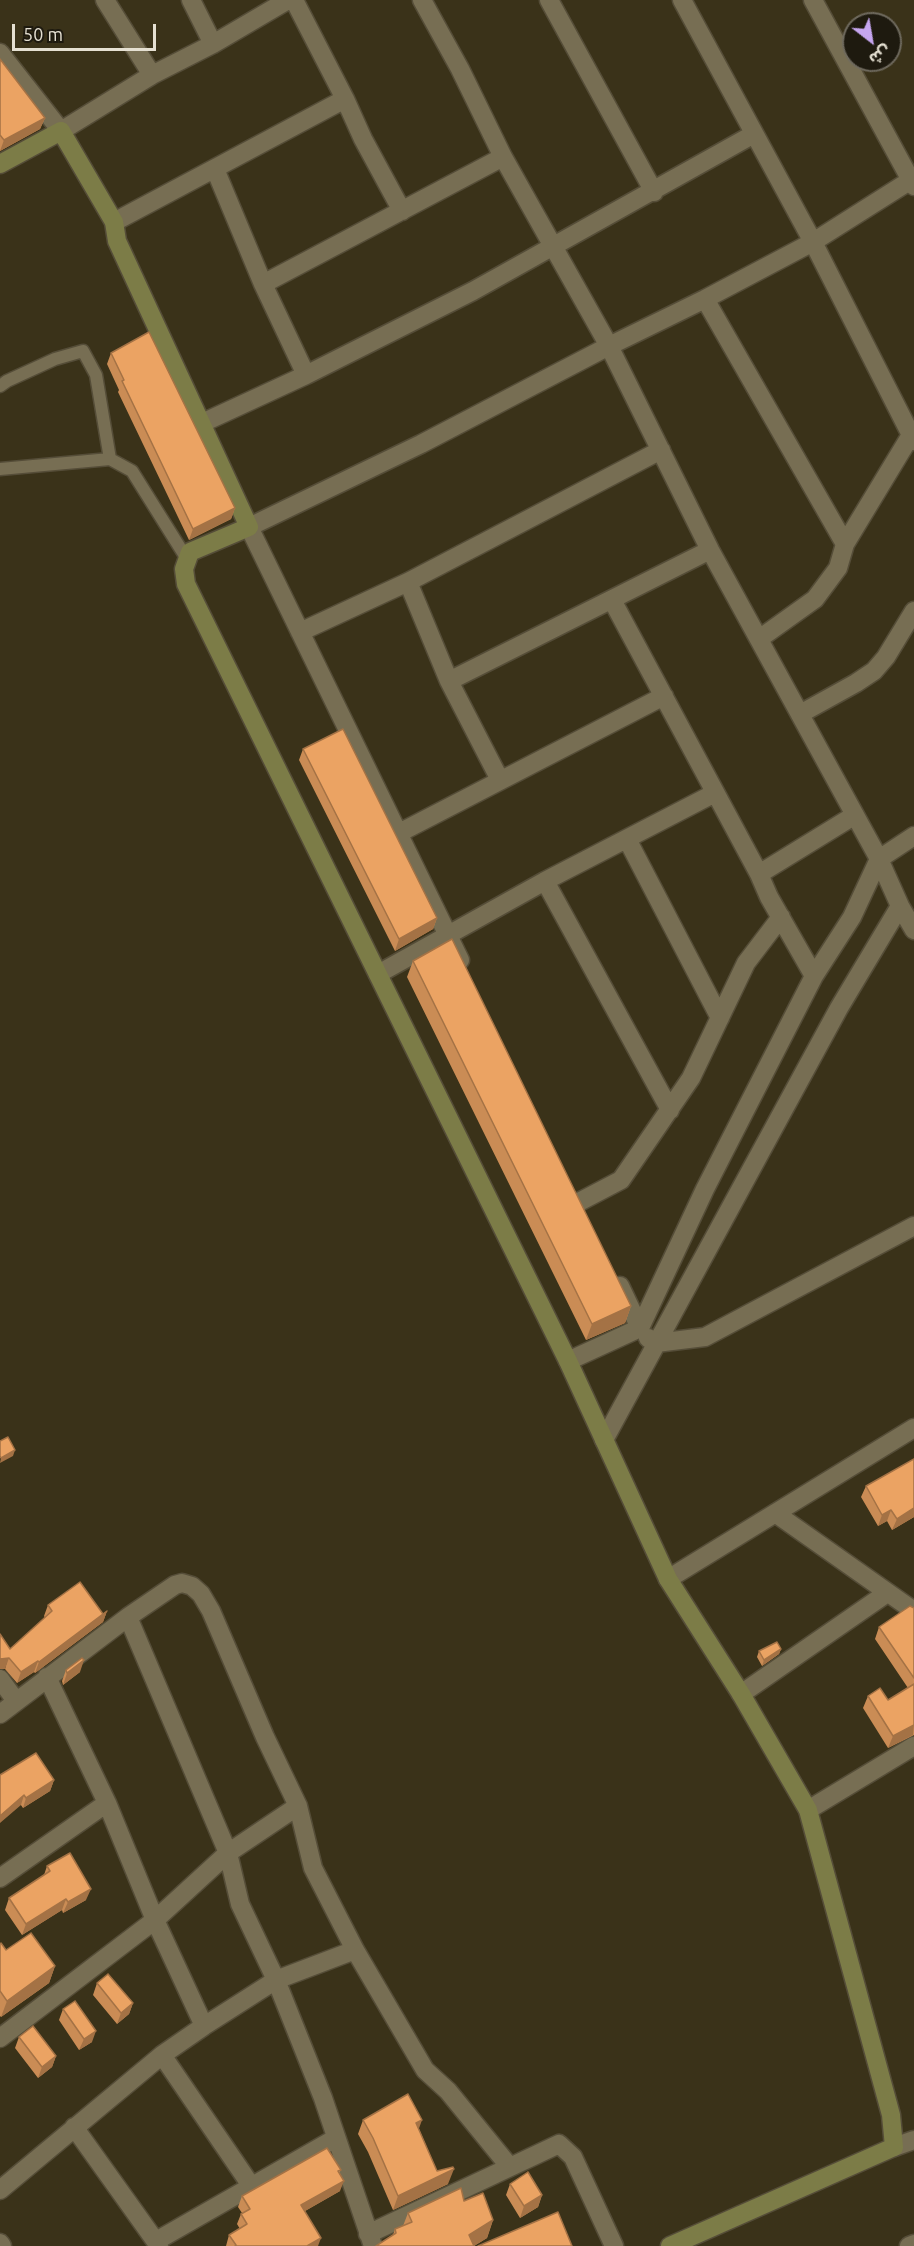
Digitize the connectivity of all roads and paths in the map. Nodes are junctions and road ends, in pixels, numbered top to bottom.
1 (105, 0) edge
2 (191, 0) edge
3 (288, 0) edge
4 (294, 0) edge
5 (422, 0) edge
6 (549, 0) edge
7 (682, 0) edge
8 (813, 0) edge
9 (213, 44) junction
10 (0, 53) edge
11 (152, 75) junction
12 (345, 99) junction
13 (61, 131) junction
14 (754, 134) junction
15 (503, 157) junction
16 (0, 164) edge
17 (215, 168) junction
18 (913, 181) edge
19 (654, 192) junction
20 (402, 211) junction
21 (114, 222) junction
22 (813, 242) junction
23 (552, 246) junction
24 (263, 284) junction
25 (705, 299) junction
26 (609, 346) junction
27 (306, 375) junction
28 (0, 386) edge
29 (200, 424) junction
30 (912, 438) edge
31 (661, 450) junction
32 (110, 459) junction
33 (0, 469) edge
34 (249, 527) junction
35 (845, 544) junction
36 (710, 550) junction
37 (187, 559) junction
38 (408, 582) junction
39 (612, 600) junction
40 (914, 611) edge
41 (300, 632) junction
42 (759, 639) junction
43 (449, 681) junction
44 (664, 696) junction
45 (800, 714) junction
46 (500, 780) junction
47 (715, 793) junction
48 (855, 815) junction
49 (399, 833) junction
50 (914, 836) edge
51 (627, 839) junction
52 (879, 859) junction
53 (759, 874) junction
54 (545, 881) junction
55 (900, 906) junction
56 (781, 917) junction
57 (914, 930) edge
58 (448, 934) junction
59 (378, 974) junction
60 (468, 976) edge
61 (814, 976) junction
62 (720, 1018) junction
63 (670, 1110) junction
64 (571, 1184) edge
65 (579, 1202) junction
66 (590, 1223) edge
67 (914, 1226) edge
68 (615, 1275) edge
69 (638, 1329) junction
70 (656, 1343) junction
71 (568, 1361) junction
72 (914, 1429) edge
73 (604, 1440) junction
74 (775, 1513) junction
75 (668, 1579) junction
76 (887, 1593) junction
77 (914, 1611) edge
78 (128, 1617) junction
79 (47, 1677) junction
80 (0, 1679) edge
81 (741, 1694) junction
82 (16, 1701) junction
83 (0, 1714) edge
84 (914, 1746) edge
85 (107, 1803) junction
86 (298, 1806) junction
87 (808, 1810) junction
88 (228, 1853) junction
89 (0, 1878) edge
90 (155, 1920) junction
91 (355, 1950) junction
92 (276, 1980) junction
93 (204, 2026) junction
94 (0, 2038) edge
95 (162, 2055) junction
96 (74, 2127) junction
97 (336, 2138) junction
98 (914, 2140) edge
99 (894, 2147) junction
100 (509, 2166) junction
101 (252, 2187) junction
102 (0, 2190) edge
103 (370, 2240) edge
104 (157, 2243) edge
105 (914, 2244) edge
106 (614, 2246) edge
107 (670, 2246) edge
108 (909, 2246) edge

1 - 11 street
2 - 9 street
3 - 9 street
4 - 12 street
5 - 15 street
6 - 19 street
7 - 14 street
8 - 18 street
9 - 11 street
10 - 13 street
11 - 13 street
12 - 17 street
12 - 20 street
13 - 16 street
13 - 21 street
14 - 19 street
14 - 22 street
15 - 20 street
15 - 23 street
17 - 21 street
17 - 24 street
18 - 22 street
19 - 23 street
20 - 24 street
21 - 29 street
22 - 25 street
22 - 30 street
23 - 26 street
23 - 27 street
24 - 27 street
25 - 26 street
25 - 35 street
26 - 31 street
26 - 34 street
27 - 29 street
28 - 32 lane
29 - 34 street
30 - 35 street
31 - 36 street
31 - 38 street
32 - 33 lane
32 - 37 lane
34 - 37 street
34 - 41 street
35 - 42 street
36 - 39 street
36 - 42 street
37 - 59 street
38 - 41 street
38 - 43 street
39 - 43 street
39 - 44 street
40 - 45 street
41 - 49 street
42 - 45 street
43 - 46 street
44 - 46 street
44 - 47 street
45 - 48 street
46 - 49 street
47 - 51 street
47 - 53 street
48 - 52 street
48 - 53 street
49 - 58 street
50 - 52 street
51 - 54 street
51 - 62 street
52 - 55 street
52 - 61 street
53 - 56 street
54 - 58 street
54 - 63 street
55 - 57 street
55 - 70 street
56 - 61 street
56 - 62 street
58 - 59 street
58 - 60 street
59 - 71 street
61 - 69 street
62 - 63 street
63 - 65 street
64 - 65 street
65 - 66 street
67 - 70 street
68 - 69 street
69 - 70 street
69 - 71 street
70 - 73 street
71 - 73 street
72 - 74 street
73 - 75 street
74 - 75 street
74 - 76 street
75 - 81 street
76 - 77 street
76 - 81 street
78 - 79 street
78 - 86 street
78 - 88 street
79 - 82 street
79 - 85 street
80 - 82 street
81 - 87 street
82 - 83 street
84 - 87 street
85 - 89 street
85 - 90 street
86 - 88 street
86 - 91 street
87 - 99 street
88 - 90 street
88 - 92 street
90 - 93 street
90 - 94 street
91 - 92 street
91 - 100 street
92 - 93 street
92 - 97 street
93 - 95 street
95 - 96 street
95 - 101 street
96 - 102 street
96 - 104 street
97 - 101 street
97 - 103 street
98 - 99 street
99 - 107 street
100 - 103 street
100 - 106 street
101 - 104 street
105 - 108 street

